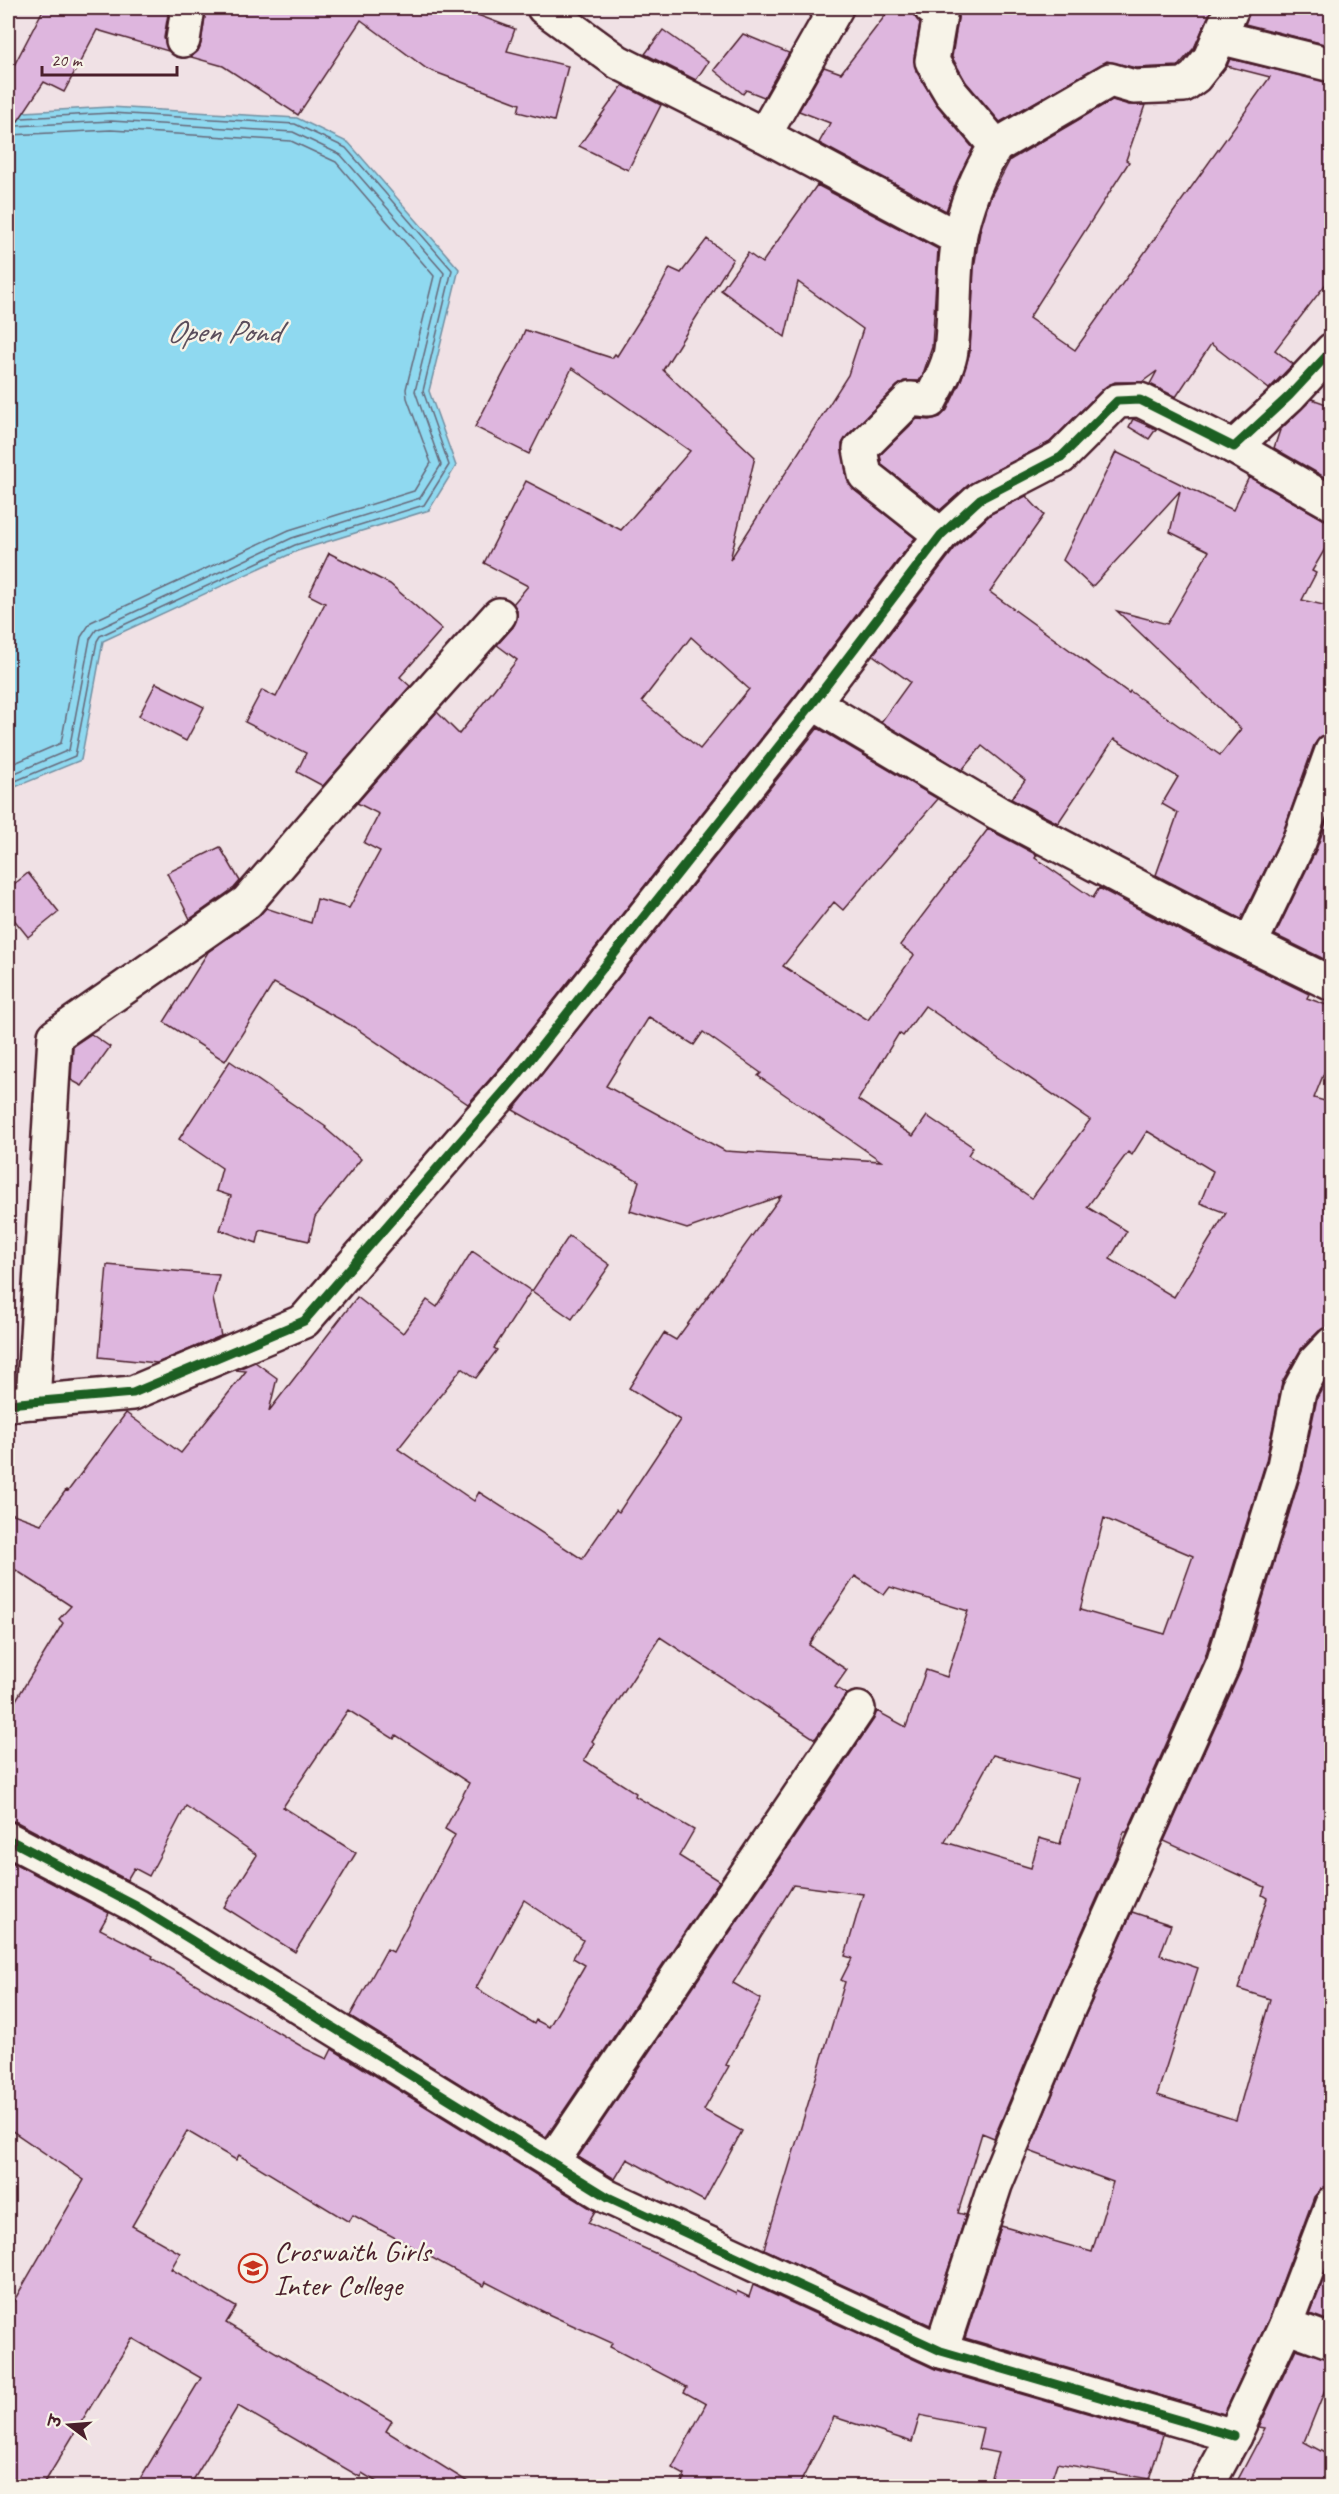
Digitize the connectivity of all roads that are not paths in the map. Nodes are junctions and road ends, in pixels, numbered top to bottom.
1 (188, 8) edge
2 (544, 8) edge
3 (836, 8) edge
4 (931, 8) edge
5 (1232, 8) edge
6 (1219, 37) junction
7 (183, 40) dead end
8 (1332, 65) edge
9 (764, 135) junction
10 (996, 146) junction
11 (959, 239) junction
12 (1332, 350) edge
13 (1234, 447) junction
14 (1332, 503) edge
15 (941, 535) junction
16 (499, 615) dead end
17 (813, 703) junction
18 (1332, 751) edge
19 (1250, 944) junction
20 (1332, 984) edge
21 (1332, 1344) edge
22 (20, 1403) edge
23 (858, 1709) dead end
24 (8, 1839) edge
25 (552, 2162) junction
26 (1332, 2204) edge
27 (1286, 2325) junction
28 (1332, 2342) edge
29 (941, 2351) junction
30 (1234, 2436) junction
31 (1207, 2487) edge

1 - 7 street
2 - 9 street
3 - 9 street
4 - 10 street
5 - 6 street
6 - 8 street
6 - 10 street
9 - 11 street
10 - 11 street
11 - 15 street
12 - 13 street
13 - 14 street
13 - 15 street
15 - 17 street
16 - 22 street
17 - 19 street
17 - 22 street
18 - 19 street
19 - 20 street
21 - 29 street
23 - 25 street
24 - 25 street
25 - 29 street
26 - 27 street
27 - 28 street
27 - 30 street
29 - 30 street
30 - 31 street

